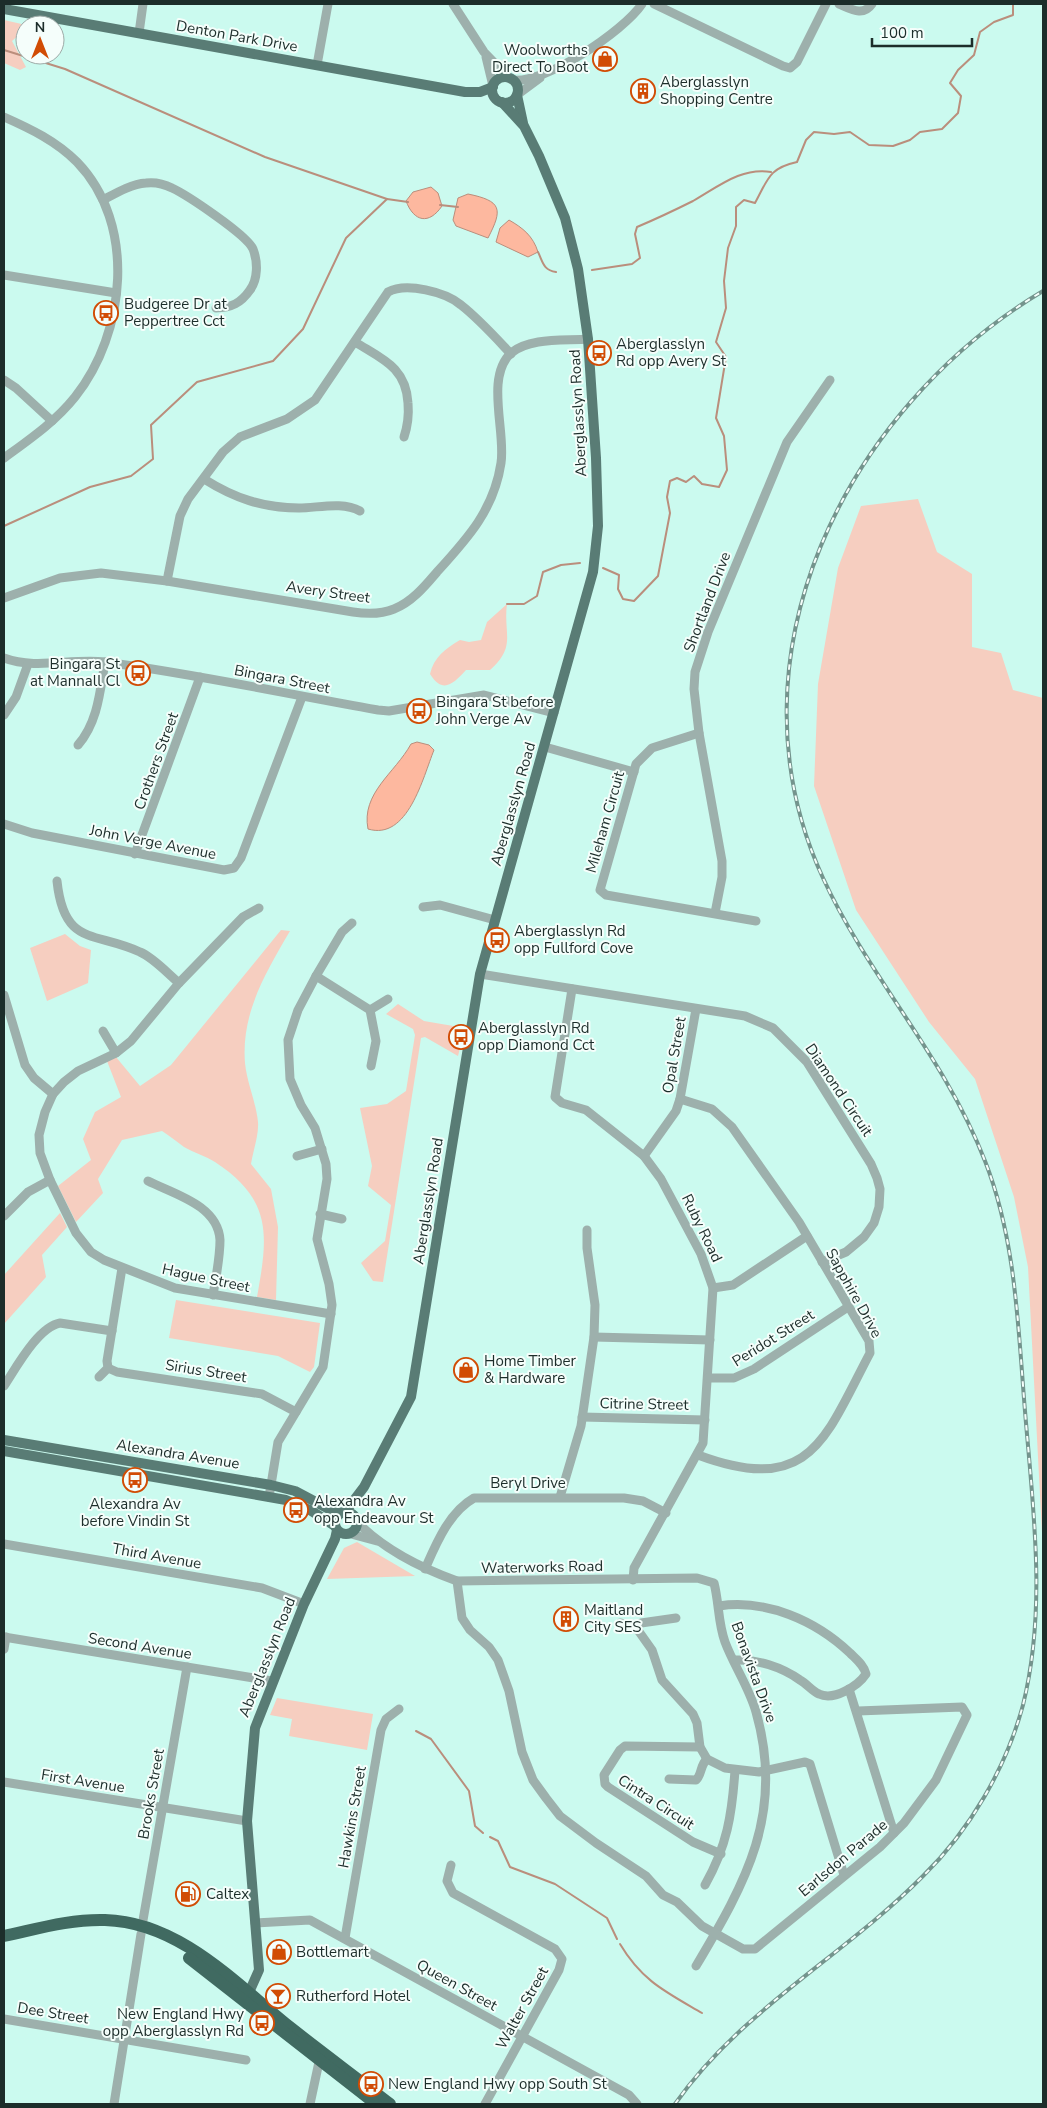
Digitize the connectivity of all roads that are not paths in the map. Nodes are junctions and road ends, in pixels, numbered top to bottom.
1 (144, 4) edge
2 (328, 4) edge
3 (453, 4) edge
4 (642, 4) edge
5 (654, 4) edge
6 (826, 4) edge
7 (839, 4) edge
8 (872, 4) edge
9 (4, 9) edge
10 (139, 33) junction
11 (484, 52) junction
12 (317, 65) junction
13 (545, 73) junction
14 (511, 79) junction
15 (493, 86) junction
16 (466, 92) junction
17 (517, 95) junction
18 (499, 101) junction
19 (4, 117) edge
20 (524, 126) junction
21 (104, 200) junction
22 (4, 275) edge
23 (116, 294) junction
24 (216, 308) dead end
25 (588, 339) junction
26 (355, 342) junction
27 (511, 354) junction
28 (4, 380) edge
29 (830, 380) dead end
30 (52, 422) junction
31 (404, 437) dead end
32 (4, 458) edge
33 (204, 478) junction
34 (360, 511) dead end
35 (167, 581) junction
36 (4, 598) edge
37 (4, 658) edge
38 (105, 662) junction
39 (28, 664) junction
40 (200, 677) junction
41 (302, 697) junction
42 (554, 713) junction
43 (4, 715) edge
44 (699, 733) junction
45 (78, 745) dead end
46 (545, 746) junction
47 (634, 772) junction
48 (4, 824) edge
49 (135, 854) junction
50 (57, 881) dead end
51 (422, 906) dead end
52 (260, 908) dead end
53 (715, 913) junction
54 (495, 920) junction
55 (756, 921) dead end
56 (352, 923) dead end
57 (480, 974) junction
58 (316, 976) junction
59 (179, 983) junction
60 (572, 989) junction
61 (4, 995) edge
62 (388, 998) dead end
63 (696, 1008) junction
64 (370, 1010) junction
65 (103, 1031) dead end
66 (116, 1053) junction
67 (371, 1066) dead end
68 (53, 1094) junction
69 (680, 1099) junction
70 (322, 1149) junction
71 (297, 1156) dead end
72 (644, 1156) junction
73 (50, 1180) junction
74 (148, 1181) dead end
75 (320, 1214) junction
76 (4, 1216) edge
77 (342, 1219) dead end
78 (587, 1230) dead end
79 (807, 1236) junction
80 (822, 1262) junction
81 (122, 1268) junction
82 (713, 1288) junction
83 (213, 1295) junction
84 (848, 1307) junction
85 (331, 1314) junction
86 (112, 1331) junction
87 (594, 1337) junction
88 (710, 1340) junction
89 (108, 1368) junction
90 (99, 1377) dead end
91 (708, 1378) junction
92 (4, 1386) edge
93 (296, 1412) junction
94 (582, 1416) junction
95 (705, 1420) junction
96 (4, 1440) edge
97 (4, 1450) edge
98 (698, 1455) junction
99 (271, 1485) junction
100 (364, 1487) junction
101 (269, 1497) junction
102 (560, 1497) junction
103 (343, 1512) junction
104 (666, 1513) junction
105 (358, 1521) junction
106 (336, 1528) junction
107 (349, 1534) junction
108 (380, 1542) junction
109 (4, 1544) edge
110 (326, 1558) junction
111 (425, 1569) junction
112 (633, 1580) junction
113 (457, 1581) junction
114 (714, 1582) joint
115 (304, 1604) junction
116 (719, 1606) junction
117 (676, 1618) dead end
118 (620, 1623) dead end
119 (635, 1626) junction
120 (5, 1637) edge
121 (4, 1649) edge
122 (735, 1660) junction
123 (187, 1667) junction
124 (272, 1681) junction
125 (849, 1689) junction
126 (399, 1709) dead end
127 (858, 1711) junction
128 (700, 1746) junction
129 (707, 1759) junction
130 (736, 1770) junction
131 (766, 1770) junction
132 (669, 1779) dead end
133 (4, 1782) edge
134 (163, 1808) junction
135 (247, 1821) junction
136 (894, 1833) junction
137 (721, 1854) junction
138 (451, 1865) dead end
139 (844, 1875) junction
140 (705, 1886) dead end
141 (255, 1923) junction
142 (142, 1930) junction
143 (715, 1933) junction
144 (4, 1936) edge
145 (345, 1938) junction
146 (4, 1945) edge
147 (696, 1966) dead end
148 (248, 1992) junction
149 (251, 2007) junction
150 (4, 2019) edge
151 (522, 2037) junction
152 (125, 2039) junction
153 (246, 2060) dead end
154 (320, 2062) junction
155 (114, 2104) edge
156 (310, 2104) edge
157 (376, 2104) edge
158 (390, 2104) edge
159 (485, 2104) edge
160 (637, 2104) edge

1 - 10 street
2 - 12 street
3 - 11 street
4 - 13 street
5 - 6 street
7 - 8 street
9 - 10 main road, Denton Park Drive
10 - 12 main road, Denton Park Drive
11 - 14 street
11 - 15 street
12 - 16 main road, Denton Park Drive
13 - 14 street
13 - 17 street
14 - 15 main road
14 - 17 main road
15 - 16 main road, Denton Park Drive
15 - 18 main road
16 - 18 main road, Denton Park Drive
17 - 18 main road
17 - 20 main road, Aberglasslyn Road
18 - 20 main road, Aberglasslyn Road
19 - 21 street
20 - 25 main road, Aberglasslyn Road
21 - 23 street
21 - 24 street
22 - 23 street
23 - 30 street
25 - 27 street
25 - 42 main road, Aberglasslyn Road
26 - 27 street
26 - 31 street
26 - 33 street
27 - 35 street, Avery Street
28 - 30 street
29 - 44 street, Shortland Drive
30 - 32 street
33 - 34 street
33 - 35 street
35 - 36 street, Avery Street
37 - 39 street, Bingara Street
38 - 39 street, Bingara Street
38 - 40 street, Bingara Street
38 - 45 street
39 - 43 street
40 - 41 street, Bingara Street
40 - 49 street, Crothers Street
41 - 42 street, Bingara Street
41 - 49 street, John Verge Avenue
42 - 46 main road, Aberglasslyn Road
44 - 47 street, Mileham Circuit
44 - 53 street, Shortland Drive
46 - 47 street
46 - 54 main road, Aberglasslyn Road
47 - 53 street, Mileham Circuit
48 - 49 street, John Verge Avenue
50 - 59 street
51 - 54 street
52 - 59 street, Hague Street
53 - 55 street, Mileham Circuit
54 - 57 main road, Aberglasslyn Road
56 - 58 street
57 - 60 street, Diamond Circuit
57 - 100 main road, Aberglasslyn Road
58 - 64 street
58 - 70 street
59 - 66 street, Hague Street
60 - 63 street, Diamond Circuit
60 - 72 street, Ruby Road
61 - 68 street
62 - 64 street
63 - 69 street, Opal Street
63 - 80 street, Diamond Circuit
64 - 67 street
65 - 66 street
66 - 68 street, Hague Street
68 - 73 street, Hague Street
69 - 72 street, Opal Street
69 - 79 street, Sapphire Drive
70 - 71 street
70 - 75 street
72 - 82 street, Ruby Road
73 - 76 street
73 - 81 street, Hague Street
74 - 83 street
75 - 77 street
75 - 85 street
78 - 87 street
79 - 80 street, Sapphire Drive
79 - 82 street
80 - 84 street, Sapphire Drive
81 - 83 street, Hague Street
81 - 86 street
82 - 88 street, Ruby Road
83 - 85 street, Hague Street
84 - 91 street, Peridot Street
84 - 98 street, Sapphire Drive
85 - 93 street
86 - 89 street
86 - 92 street
87 - 88 street
87 - 94 street
88 - 91 street, Ruby Road
89 - 90 street
89 - 93 street, Sirius Street
91 - 95 street, Ruby Road
93 - 99 street
94 - 95 street, Citrine Street
94 - 102 street
95 - 98 street, Ruby Road
96 - 99 main road, Alexandra Avenue
97 - 101 main road, Alexandra Avenue
98 - 104 street, Ruby Road
99 - 101 street
99 - 103 main road, Alexandra Avenue
100 - 103 main road, Aberglasslyn Road
100 - 105 main road, Aberglasslyn Road
101 - 106 main road, Alexandra Avenue
102 - 104 street, Beryl Drive
102 - 111 street, Beryl Drive
103 - 105 main road
103 - 106 main road
104 - 112 street, Ruby Road
105 - 107 main road
105 - 108 street, Waterworks Road
106 - 107 main road
106 - 110 main road, Aberglasslyn Road
107 - 108 street, Waterworks Road
107 - 110 main road, Aberglasslyn Road
108 - 111 street, Waterworks Road
109 - 115 street, Third Avenue
110 - 115 main road, Aberglasslyn Road
111 - 113 street, Waterworks Road
112 - 113 street, Waterworks Road
112 - 114 street, Waterworks Road
113 - 143 street, Earlsdon Parade
114 - 116 street, Bonavista Drive
115 - 124 main road, Aberglasslyn Road
116 - 122 street, Bonavista Drive
116 - 125 street
117 - 119 street
118 - 119 street
119 - 128 street
120 - 121 street
120 - 123 street, Second Avenue
122 - 125 street
122 - 131 street, Bonavista Drive
123 - 124 street, Second Avenue
123 - 134 street, Brooks Street
124 - 135 main road, Aberglasslyn Road
125 - 127 street
126 - 145 street, Hawkins Street
127 - 136 street
127 - 136 street, Earlsdon Parade
128 - 129 street
128 - 137 street, Cintra Circuit
129 - 130 street
129 - 132 street
130 - 131 street
130 - 137 street
131 - 139 street
131 - 143 street, Bonavista Drive
133 - 134 street, First Avenue
134 - 135 street, First Avenue
134 - 142 street, Brooks Street
135 - 141 main road, Aberglasslyn Road
136 - 139 street, Earlsdon Parade
137 - 140 street
138 - 151 street, Walter Street
139 - 143 street, Earlsdon Parade
141 - 145 street, Queen Street
141 - 148 main road, Aberglasslyn Road
142 - 144 highway
142 - 146 highway
142 - 148 highway
142 - 149 highway
142 - 152 street, Brooks Street
143 - 147 street, Bonavista Drive
145 - 151 street, Queen Street
148 - 149 main road
148 - 158 highway
149 - 154 highway
150 - 152 street, Dee Street
151 - 159 street, Walter Street
151 - 160 street, Queen Street
152 - 153 street, Dee Street
152 - 155 street, Brooks Street
154 - 156 street
154 - 157 highway

